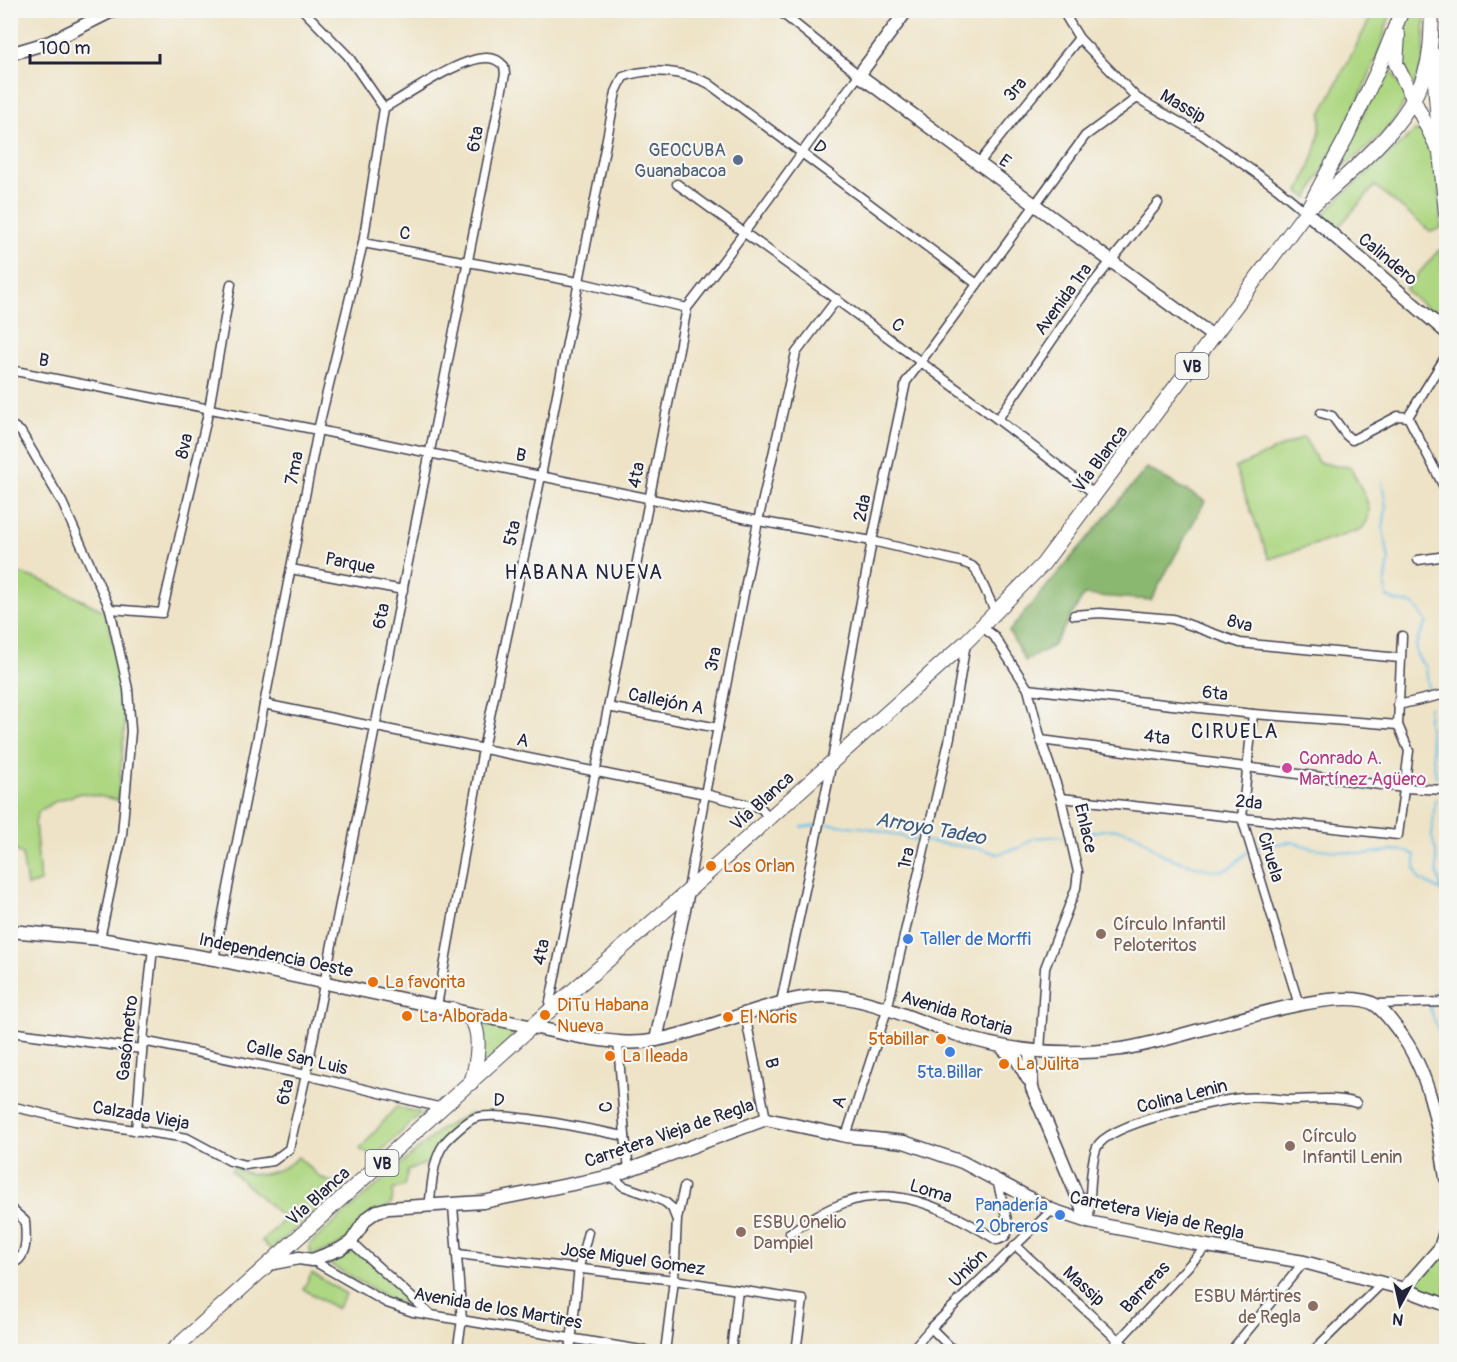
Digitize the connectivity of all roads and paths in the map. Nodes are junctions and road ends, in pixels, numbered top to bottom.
1 (114, 10) edge
2 (303, 10) edge
3 (778, 10) edge
4 (907, 10) edge
5 (1062, 10) edge
6 (1432, 10) edge
7 (1401, 13) edge
8 (1079, 38) junction
9 (1431, 38) junction
10 (10, 54) edge
11 (631, 74) joint
12 (860, 75) junction
13 (1137, 98) junction
14 (1413, 99) junction
15 (384, 108) junction
16 (1397, 123) junction
17 (1428, 129) junction
18 (801, 153) junction
19 (1440, 153) junction
20 (979, 163) junction
21 (677, 183) dead end
22 (1158, 203) dead end
23 (1034, 204) junction
24 (1306, 212) junction
25 (1446, 213) edge
26 (746, 233) junction
27 (363, 243) junction
28 (467, 261) junction
29 (1112, 261) junction
30 (578, 282) junction
31 (231, 284) dead end
32 (977, 284) junction
33 (837, 299) junction
34 (687, 308) junction
35 (1446, 332) edge
36 (1214, 337) junction
37 (1446, 356) edge
38 (920, 363) junction
39 (10, 370) edge
40 (209, 409) junction
41 (1321, 412) dead end
42 (1408, 417) junction
43 (998, 419) junction
44 (10, 424) edge
45 (318, 430) junction
46 (429, 453) junction
47 (1442, 475) edge
48 (542, 476) junction
49 (1446, 491) edge
50 (1096, 495) junction
51 (649, 498) junction
52 (759, 521) junction
53 (872, 541) junction
54 (1446, 556) edge
55 (1419, 560) dead end
56 (291, 569) junction
57 (403, 590) junction
58 (110, 609) junction
59 (996, 613) junction
60 (1074, 615) dead end
61 (982, 627) junction
62 (1402, 636) dead end
63 (966, 642) junction
64 (1400, 658) junction
65 (1028, 689) junction
66 (1446, 694) edge
67 (264, 704) junction
68 (1398, 705) junction
69 (608, 707) junction
70 (1253, 714) junction
71 (1398, 725) junction
72 (375, 727) junction
73 (718, 728) junction
74 (1041, 740) junction
75 (483, 749) junction
76 (831, 764) junction
77 (1248, 766) junction
78 (594, 772) junction
79 (1404, 788) junction
80 (1446, 790) edge
81 (705, 794) junction
82 (1061, 798) junction
83 (1242, 818) junction
84 (770, 819) junction
85 (688, 891) junction
86 (10, 931) edge
87 (100, 939) junction
88 (153, 948) junction
89 (214, 960) junction
90 (324, 983) junction
91 (781, 1002) junction
92 (1446, 1002) edge
93 (1374, 1004) junction
94 (1299, 1005) junction
95 (437, 1006) junction
96 (452, 1009) junction
97 (888, 1010) junction
98 (548, 1013) junction
99 (745, 1014) junction
100 (532, 1027) junction
101 (10, 1032) edge
102 (656, 1040) junction
103 (618, 1042) junction
104 (143, 1045) junction
105 (1000, 1047) junction
106 (1035, 1052) junction
107 (306, 1075) junction
108 (471, 1083) junction
109 (1032, 1088) junction
110 (1356, 1103) dead end
111 (10, 1106) edge
112 (443, 1108) junction
113 (766, 1119) junction
114 (136, 1131) junction
115 (625, 1136) junction
116 (846, 1136) junction
117 (261, 1164) joint
118 (629, 1169) junction
119 (612, 1176) junction
120 (1446, 1178) edge
121 (997, 1180) junction
122 (684, 1187) dead end
123 (429, 1206) junction
124 (453, 1206) junction
125 (10, 1208) edge
126 (1052, 1210) junction
127 (677, 1219) junction
128 (1088, 1222) junction
129 (1446, 1229) edge
130 (588, 1232) dead end
131 (790, 1233) dead end
132 (293, 1242) junction
133 (351, 1242) junction
134 (1015, 1245) junction
135 (1207, 1246) junction
136 (458, 1254) junction
137 (312, 1260) junction
138 (1304, 1262) junction
139 (10, 1264) edge
140 (266, 1265) junction
141 (579, 1268) junction
142 (1415, 1275) junction
143 (674, 1280) junction
144 (1383, 1282) junction
145 (1404, 1289) junction
146 (738, 1290) junction
147 (1446, 1305) edge
148 (432, 1315) junction
149 (462, 1320) junction
150 (931, 1328) junction
151 (572, 1339) junction
152 (1119, 1340) junction
153 (1235, 1346) dead end
154 (171, 1352) edge
155 (457, 1352) edge
156 (570, 1352) edge
157 (653, 1352) edge
158 (665, 1352) edge
159 (730, 1352) edge
160 (796, 1352) edge
161 (910, 1352) edge
162 (955, 1352) edge
163 (1108, 1352) edge
164 (1131, 1352) edge
165 (1312, 1352) edge

1 - 10 street
2 - 15 street
3 - 12 street, E
4 - 12 street, 4ta
5 - 8 street, Massip
6 - 9 main road, Vía Blanca / VB
7 - 14 main road
7 - 24 main road, Vía Blanca / VB
8 - 13 street, Massip
8 - 20 street, 3ra
9 - 14 main road, Vía Blanca / VB
9 - 19 main road
11 - 18 street, D
11 - 30 street, 5ta
12 - 18 street, 4ta
12 - 20 street, E
13 - 23 street, 2da
13 - 24 street, Massip
14 - 16 main road, Vía Blanca / VB
14 - 17 main road
15 - 27 street, 7ma
15 - 28 street, 6ta
16 - 17 main road
16 - 24 main road, Vía Blanca / VB
17 - 19 main road
18 - 26 street, 4ta
18 - 32 street, D
19 - 25 main road
20 - 23 street, E
21 - 26 street, C
22 - 29 street, Avenida 1ra
23 - 29 street, E
23 - 32 street, 2da
24 - 35 street, Calindero
24 - 36 main road, Vía Blanca / VB
26 - 33 street, C
26 - 34 street, 4ta
27 - 28 street, C
27 - 45 street, 7ma
28 - 30 street, C
28 - 46 street, 6ta
29 - 36 street, E
29 - 43 street, Avenida 1ra
30 - 34 street, C
30 - 48 street, 5ta
31 - 40 street, 8va
32 - 38 street, 2da
33 - 38 street, C
33 - 52 street, 3ra
34 - 51 street, 4ta
36 - 50 main road, Vía Blanca / VB
37 - 42 street
38 - 43 street, C
38 - 53 street, 2da
39 - 40 street, B
40 - 45 street, B
40 - 58 street, 8va
41 - 42 street
42 - 47 street
43 - 50 street, C
44 - 58 street
45 - 46 street, B
45 - 56 street, 7ma
46 - 48 street, B
46 - 57 street, 6ta
47 - 49 street
48 - 51 street, B
48 - 75 street, 5ta
50 - 59 main road, Vía Blanca / VB
51 - 52 street, B
51 - 69 street, 4ta
52 - 53 street, B
52 - 73 street, 3ra
53 - 59 street, B
53 - 76 street, 2da
54 - 55 street
56 - 57 street, Parque
56 - 67 street, 7ma
57 - 72 street, 6ta
58 - 87 street
59 - 61 main road, Vía Blanca / VB
60 - 64 street, 8va
61 - 63 main road, Vía Blanca / VB
61 - 65 street, Enlace
62 - 64 street
63 - 76 main road, Vía Blanca / VB
63 - 97 street, 1ra
64 - 68 street
65 - 70 street, 6ta
65 - 74 street, Enlace
66 - 68 street
67 - 72 street, A
67 - 89 street, 7ma
68 - 71 street
69 - 73 street, Callejón A
69 - 78 street, 4ta
70 - 71 street, 6ta
70 - 77 street, Ciruela
71 - 79 street
72 - 75 street, A
72 - 90 street, 6ta
73 - 81 street, 3ra
74 - 77 street, 4ta
74 - 82 street, Enlace
75 - 78 street, A
75 - 95 street, 5ta
76 - 84 main road, Vía Blanca / VB
76 - 91 street, 2da
77 - 79 street, 4ta
77 - 83 street, Ciruela
78 - 81 street, A
78 - 98 street, 4ta
79 - 80 street, 4ta
79 - 83 street, 2da
81 - 84 street, A
81 - 85 street, 3ra
82 - 83 street, 2da
82 - 106 street, Enlace
83 - 94 street, Ciruela
84 - 85 main road, Vía Blanca / VB
85 - 98 main road, Vía Blanca / VB
85 - 102 street, 3ra
86 - 87 street, Independencia Oeste
87 - 88 street, Independencia Oeste
88 - 89 street, Independencia Oeste
88 - 104 street, Gasómetro
89 - 90 street, Independencia Oeste
90 - 95 street, Independencia Oeste
90 - 107 street, 6ta
91 - 97 street, Avenida Rotaria
91 - 99 street, Avenida Rotaria
92 - 93 street, Avenida Rotaria
93 - 94 street, Avenida Rotaria
93 - 120 street
94 - 106 street, Avenida Rotaria
95 - 96 street, Independencia Oeste
96 - 100 street, Independencia Oeste
96 - 108 main road
97 - 105 street, Avenida Rotaria
97 - 116 street, A
98 - 100 main road, Vía Blanca / VB
99 - 102 street, Avenida Rotaria
99 - 113 street, B
100 - 103 street, Avenida Rotaria
100 - 108 main road, Vía Blanca / VB
101 - 104 street, Calle San Luis
102 - 103 street, Avenida Rotaria
103 - 115 street, C
104 - 107 street, Calle San Luis
104 - 114 street, Gasómetro
105 - 106 street, Avenida Rotaria
105 - 109 street
106 - 109 street, Enlace
107 - 112 street, Calle San Luis
107 - 117 street, 6ta
108 - 112 main road, Vía Blanca / VB
109 - 128 street, Enlace
110 - 128 street, Colina Lenin
111 - 114 street, Calzada Vieja
112 - 132 main road, Vía Blanca / VB
113 - 116 street, Carretera Vieja de Regla
113 - 118 street, Carretera Vieja de Regla
114 - 117 street, Calzada Vieja
115 - 118 street, C
115 - 123 street, D
116 - 121 street, Carretera Vieja de Regla
118 - 119 street, Carretera Vieja de Regla
119 - 124 street, Carretera Vieja de Regla
119 - 127 street
121 - 126 street, Carretera Vieja de Regla
121 - 131 street, Loma
122 - 127 street
123 - 124 street, Carretera Vieja de Regla
123 - 133 street, Carretera Vieja de Regla
124 - 136 street
125 - 139 street
126 - 128 street, Carretera Vieja de Regla
126 - 134 street, Unión
127 - 143 street
128 - 135 street, Carretera Vieja de Regla
129 - 142 street
130 - 141 street
132 - 137 street
132 - 140 main road, Vía Blanca / VB
133 - 137 street, Carretera Vieja de Regla
133 - 148 street
134 - 150 street, Unión
134 - 152 street, Massip
135 - 138 street, Carretera Vieja de Regla
135 - 152 street, Barreras
136 - 141 street, Jose Miguel Gomez
136 - 149 street
137 - 140 street, Carretera Vieja de Regla
137 - 148 street, Avenida de los Martires
138 - 144 street, Carretera Vieja de Regla
138 - 153 street
140 - 154 main road, Vía Blanca / VB
141 - 143 street, Jose Miguel Gomez
141 - 151 street
142 - 144 street
142 - 145 street
143 - 146 street, Jose Miguel Gomez
143 - 158 street
144 - 145 street, Carretera Vieja de Regla
144 - 165 street
145 - 147 street, Carretera Vieja de Regla
146 - 159 street
146 - 160 street, Jose Miguel Gomez
148 - 149 street, Avenida de los Martires
149 - 151 street, Avenida de los Martires
149 - 155 street
150 - 161 street, Unión
150 - 162 street
151 - 156 street
151 - 157 street, Avenida de los Martires
152 - 163 street, Barreras
152 - 164 street, Massip

